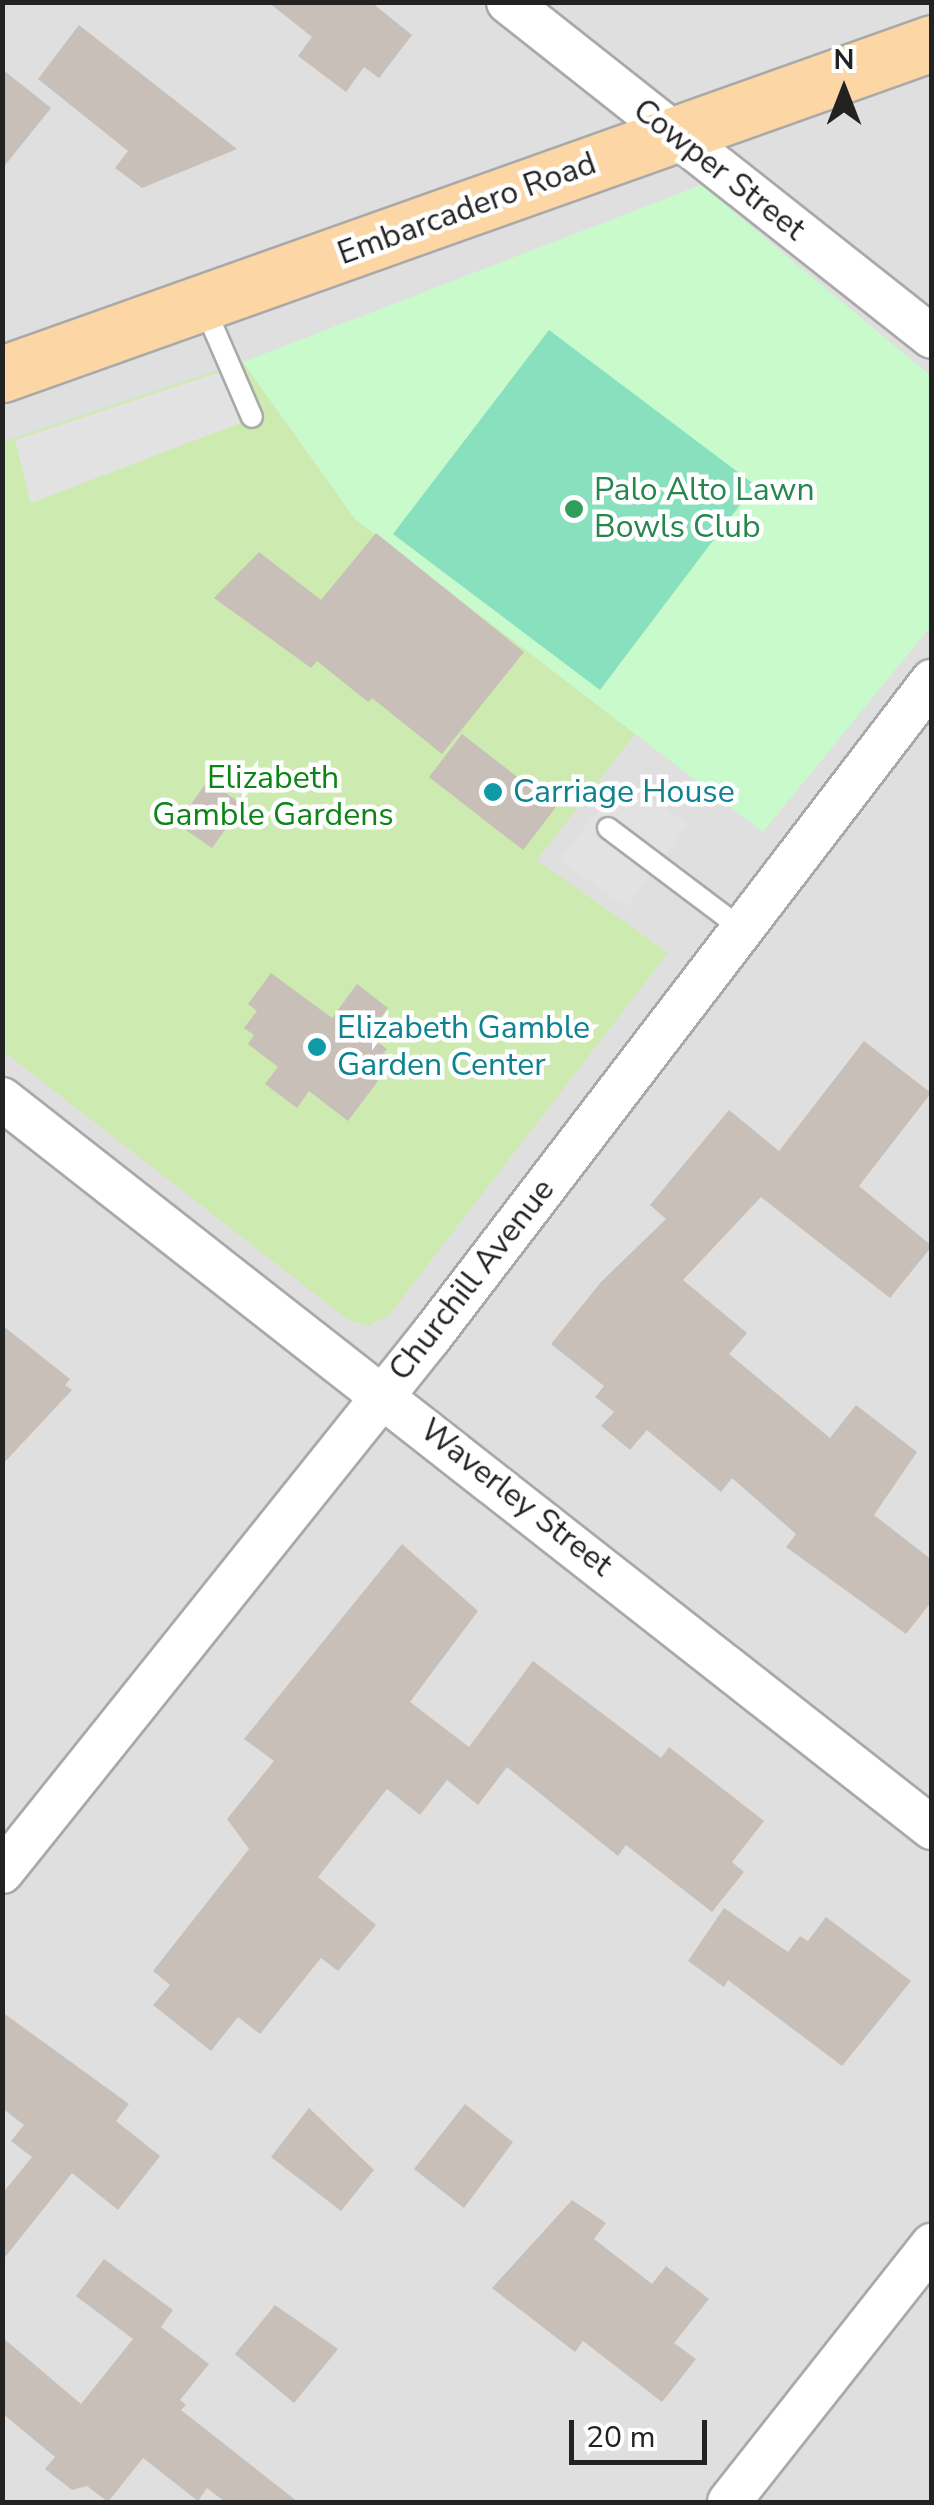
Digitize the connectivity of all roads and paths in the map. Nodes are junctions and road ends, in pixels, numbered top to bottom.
1 (508, 2) edge
2 (932, 43) edge
3 (674, 135) junction
4 (202, 303) junction
5 (932, 337) edge
6 (2, 374) edge
7 (252, 416) dead end
8 (932, 680) edge
9 (608, 828) dead end
10 (742, 929) junction
11 (2, 1099) edge
12 (385, 1393) junction
13 (932, 1828) edge
14 (2, 1872) edge
15 (932, 2246) edge
16 (729, 2502) edge

1 - 3 street, Cowper Street
2 - 3 main road, Embarcadero Road
3 - 4 main road, Embarcadero Road
3 - 5 street, Cowper Street
4 - 6 main road, Embarcadero Road
4 - 7 lane
8 - 10 street, Churchill Avenue
9 - 10 lane
10 - 12 street, Churchill Avenue
11 - 12 street, Waverley Street
12 - 13 street, Waverley Street
12 - 14 street, Churchill Avenue
15 - 16 street

